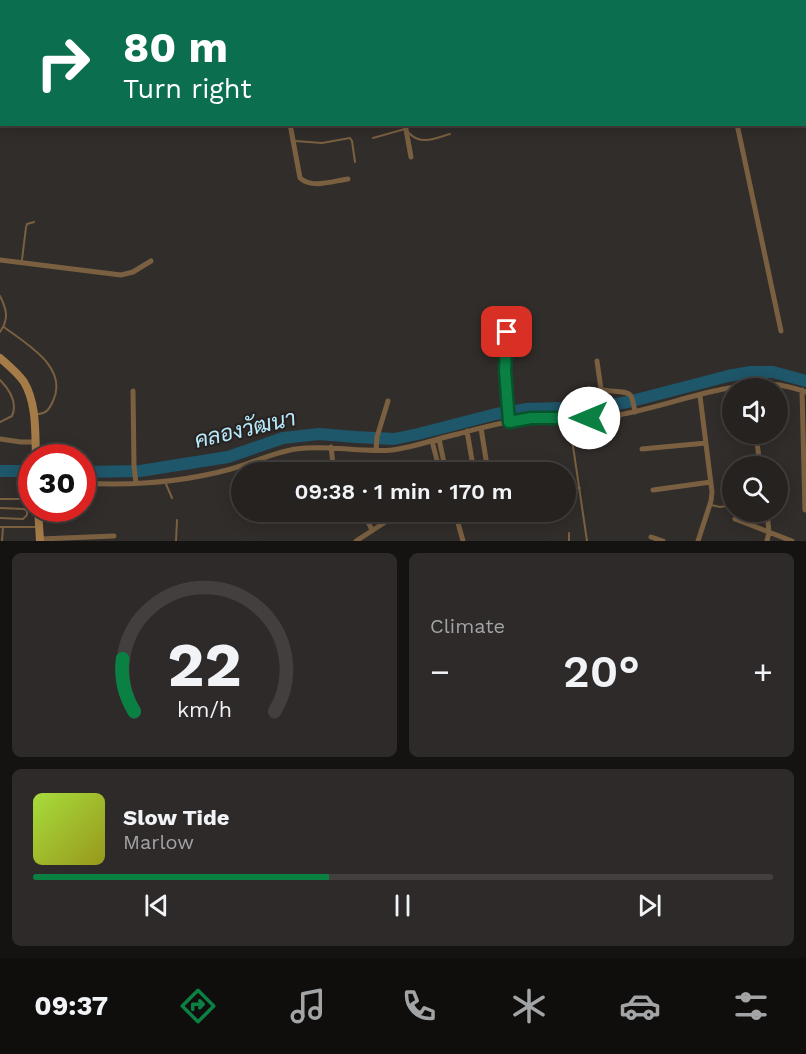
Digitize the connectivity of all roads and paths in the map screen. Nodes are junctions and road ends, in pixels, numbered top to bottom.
1 (290, 126) edge
2 (737, 126) edge
3 (405, 127) edge
4 (450, 134) dead end
5 (373, 138) dead end
6 (292, 141) junction
7 (411, 157) dead end
8 (355, 162) dead end
9 (348, 179) dead end
10 (34, 222) dead end
11 (0, 260) edge
12 (151, 261) dead end
13 (22, 263) junction
14 (0, 296) edge
15 (4, 327) junction
16 (780, 331) dead end
17 (0, 332) edge
18 (507, 332) dead end
19 (0, 358) edge
20 (597, 361) dead end
21 (0, 380) edge
22 (788, 387) edge
23 (133, 391) dead end
24 (804, 391) edge
25 (722, 392) edge
26 (700, 396) junction
27 (388, 401) dead end
28 (634, 408) junction
29 (33, 414) junction
30 (508, 419) junction
31 (569, 419) junction
32 (0, 422) edge
33 (481, 428) junction
34 (467, 431) junction
35 (0, 439) edge
36 (436, 440) junction
37 (35, 442) joint
38 (706, 443) junction
39 (331, 447) junction
40 (376, 448) junction
41 (642, 449) dead end
42 (333, 462) edge
43 (439, 462) edge
44 (443, 462) edge
45 (472, 462) edge
46 (486, 462) edge
47 (165, 481) junction
48 (96, 483) edge
49 (136, 483) junction
50 (711, 483) junction
51 (576, 488) edge
52 (580, 488) junction
53 (653, 490) dead end
54 (172, 498) dead end
55 (0, 499) edge
56 (18, 499) edge
57 (710, 505) junction
58 (722, 507) edge
59 (0, 508) edge
60 (805, 510) edge
61 (0, 518) edge
62 (177, 520) dead end
63 (39, 522) edge
64 (368, 522) edge
65 (385, 522) edge
66 (458, 522) edge
67 (743, 522) edge
68 (768, 522) edge
69 (1, 527) edge
70 (39, 527) junction
71 (372, 530) junction
72 (769, 532) junction
73 (569, 533) dead end
74 (1, 536) edge
75 (114, 536) dead end
76 (651, 537) dead end
77 (40, 540) edge
78 (2, 541) edge
79 (176, 541) edge
80 (356, 541) edge
81 (463, 541) edge
82 (569, 541) edge
83 (587, 541) edge
84 (663, 541) edge
85 (698, 541) edge
86 (767, 541) edge
87 (792, 541) edge

1 - 6 street
2 - 16 street
3 - 4 lane
3 - 5 lane
3 - 7 street
6 - 8 lane
6 - 9 street
10 - 13 lane
11 - 13 street
12 - 13 street
14 - 15 lane
15 - 17 lane
15 - 29 lane
18 - 30 street
19 - 29 main road
20 - 28 street
21 - 32 lane
22 - 24 street
23 - 49 street
24 - 60 street
25 - 26 street
26 - 28 street
26 - 38 street
27 - 40 street
28 - 31 street
29 - 37 main road
30 - 31 street
30 - 33 street
31 - 52 lane
33 - 34 street
33 - 46 street
34 - 36 street
34 - 45 street
35 - 37 street
36 - 40 street
36 - 43 street
36 - 44 street
38 - 41 street
38 - 50 street
39 - 40 street
39 - 42 street
39 - 47 street
47 - 49 street
47 - 54 lane
48 - 49 street
50 - 53 street
50 - 57 street
51 - 52 lane
52 - 83 lane
55 - 56 lane
57 - 58 lane
57 - 85 street
59 - 61 lane
62 - 79 lane
63 - 70 main road
64 - 71 street
65 - 71 street
66 - 81 street
67 - 72 street
68 - 72 street
69 - 70 lane
69 - 74 lane
70 - 77 main road
71 - 80 street
72 - 86 street
72 - 87 street
73 - 82 lane
74 - 78 lane
75 - 77 street
76 - 84 street

